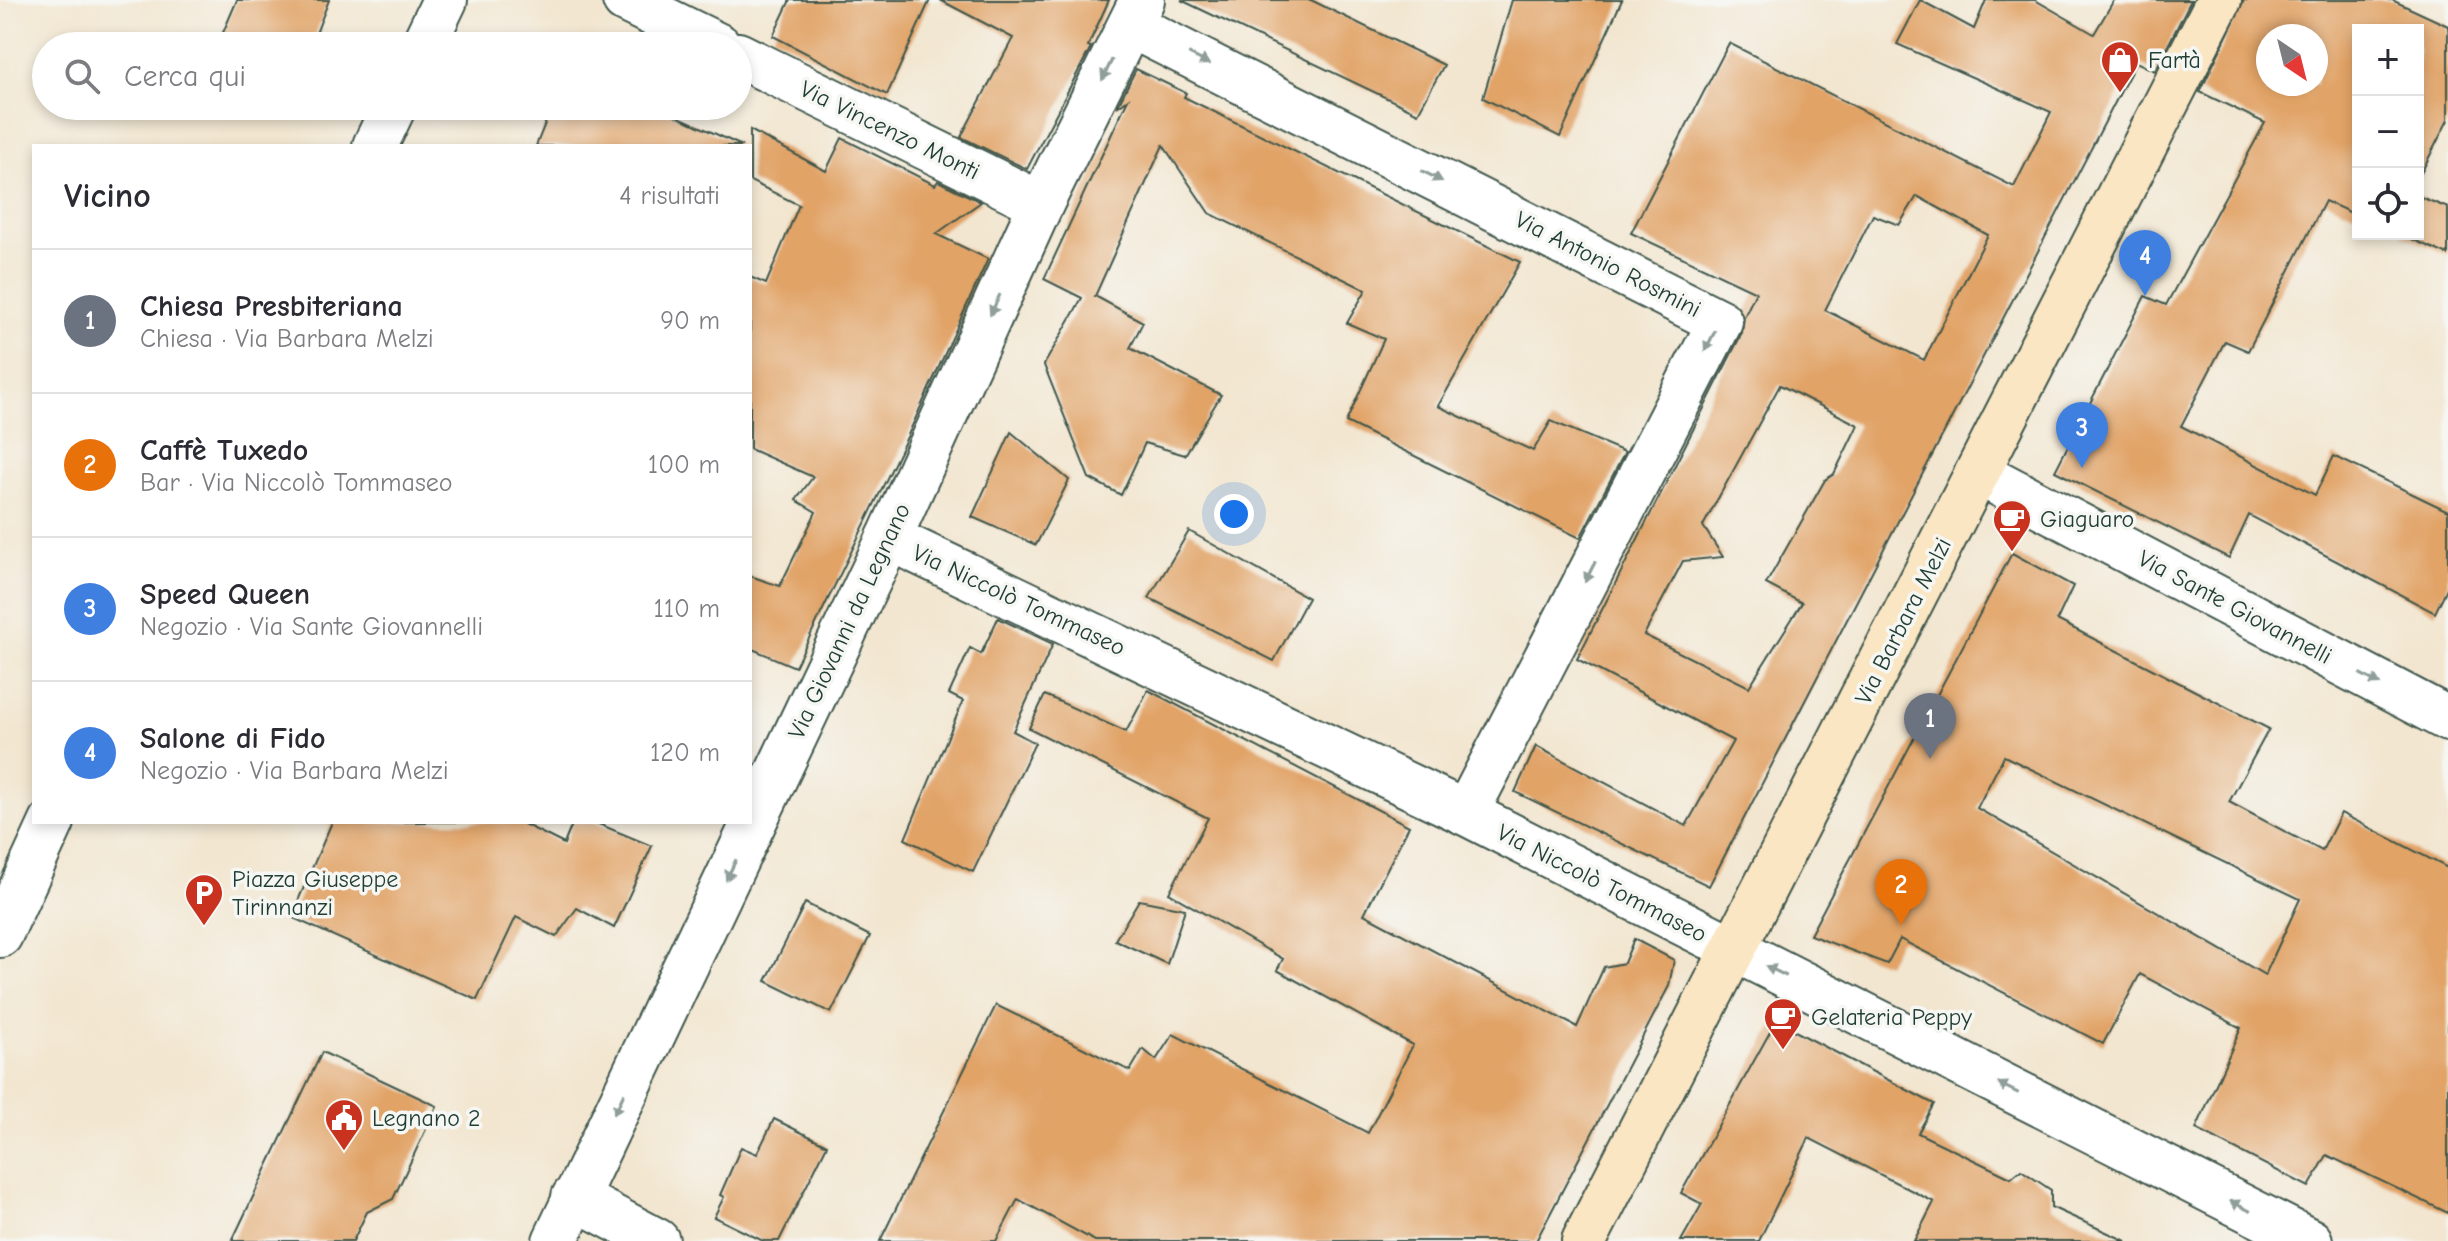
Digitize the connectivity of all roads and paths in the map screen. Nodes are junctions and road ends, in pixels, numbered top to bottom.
1 (445, 0) edge
2 (625, 0) edge
3 (2219, 0) edge
4 (1136, 12) edge
5 (430, 32) edge
6 (690, 32) edge
7 (752, 62) edge
8 (387, 120) edge
9 (376, 144) edge
10 (1041, 204) junction
11 (1979, 473) junction
12 (889, 538) junction
13 (2448, 719) edge
14 (1466, 813) junction
15 (51, 824) edge
16 (0, 935) edge
17 (1734, 950) junction
18 (574, 1197) junction
19 (555, 1241) edge
20 (657, 1241) edge
21 (1584, 1241) edge
22 (2310, 1241) edge

1 - 5 street
2 - 6 street
3 - 11 street, Via Barbara Melzi
4 -> 10 street, Via Giovanni da Legnano
4 -> 14 street, Via Antonio Rosmini
7 - 10 street, Via Vincenzo Monti
8 - 9 street
10 -> 12 street, Via Giovanni da Legnano
11 -> 13 street, Via Sante Giovannelli
11 - 17 street, Via Barbara Melzi
12 - 14 street, Via Niccolò Tommaseo
12 -> 18 street, Via Giovanni da Legnano
14 - 17 street, Via Niccolò Tommaseo
15 - 16 street
17 - 21 street, Via Barbara Melzi
22 -> 17 street, Via Niccolò Tommaseo
18 - 19 street, Via Giovanni da Legnano
18 - 20 street

